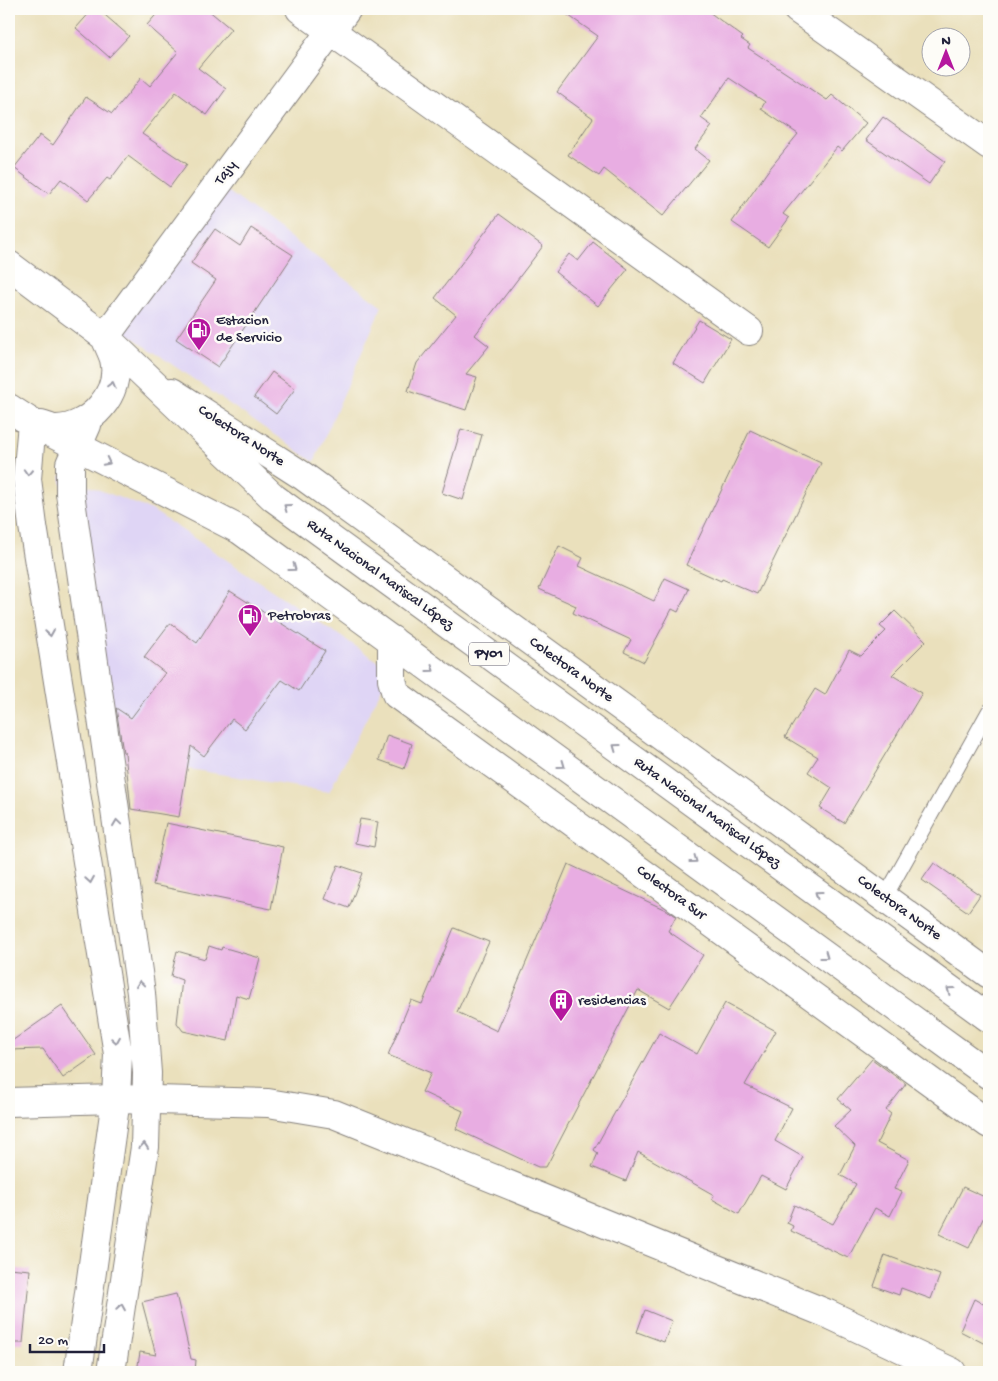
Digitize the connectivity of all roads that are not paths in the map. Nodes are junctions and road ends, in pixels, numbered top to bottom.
1 (300, 9) edge
2 (347, 9) edge
3 (797, 9) edge
4 (330, 32) junction
5 (989, 146) edge
6 (9, 265) edge
7 (9, 286) edge
8 (45, 293) junction
9 (749, 331) dead end
10 (105, 337) junction
11 (146, 375) junction
12 (9, 408) edge
13 (92, 415) junction
14 (32, 424) junction
15 (78, 447) junction
16 (392, 640) junction
17 (989, 711) edge
18 (885, 897) junction
19 (989, 974) edge
20 (989, 1018) edge
21 (989, 1076) edge
22 (116, 1099) junction
23 (146, 1100) junction
24 (9, 1102) edge
25 (989, 1124) edge
26 (78, 1372) edge
27 (111, 1372) edge
28 (952, 1372) edge

1 - 4 main road
2 - 4 main road, Tajy
3 - 5 main road
4 - 9 main road
4 - 10 main road, Tajy
6 - 8 main road, Ruta Nacional Mariscal López / PY01
7 - 8 main road
8 - 10 main road, Ruta Nacional Mariscal López / PY01
10 - 11 main road, Ruta Nacional Mariscal López / PY01
13 -> 10 main road
11 - 18 main road, Colectora Norte
20 -> 11 main road, Ruta Nacional Mariscal López / PY01
12 - 14 main road
13 - 14 main road
13 - 15 main road
14 - 15 main road
14 -> 22 main road
15 -> 16 main road
23 -> 15 main road
16 -> 21 main road
16 - 25 main road, Colectora Sur
17 - 18 lane
18 - 19 main road, Colectora Norte
22 - 23 main road
22 - 24 main road
22 - 26 main road
27 -> 23 main road
23 - 28 main road

